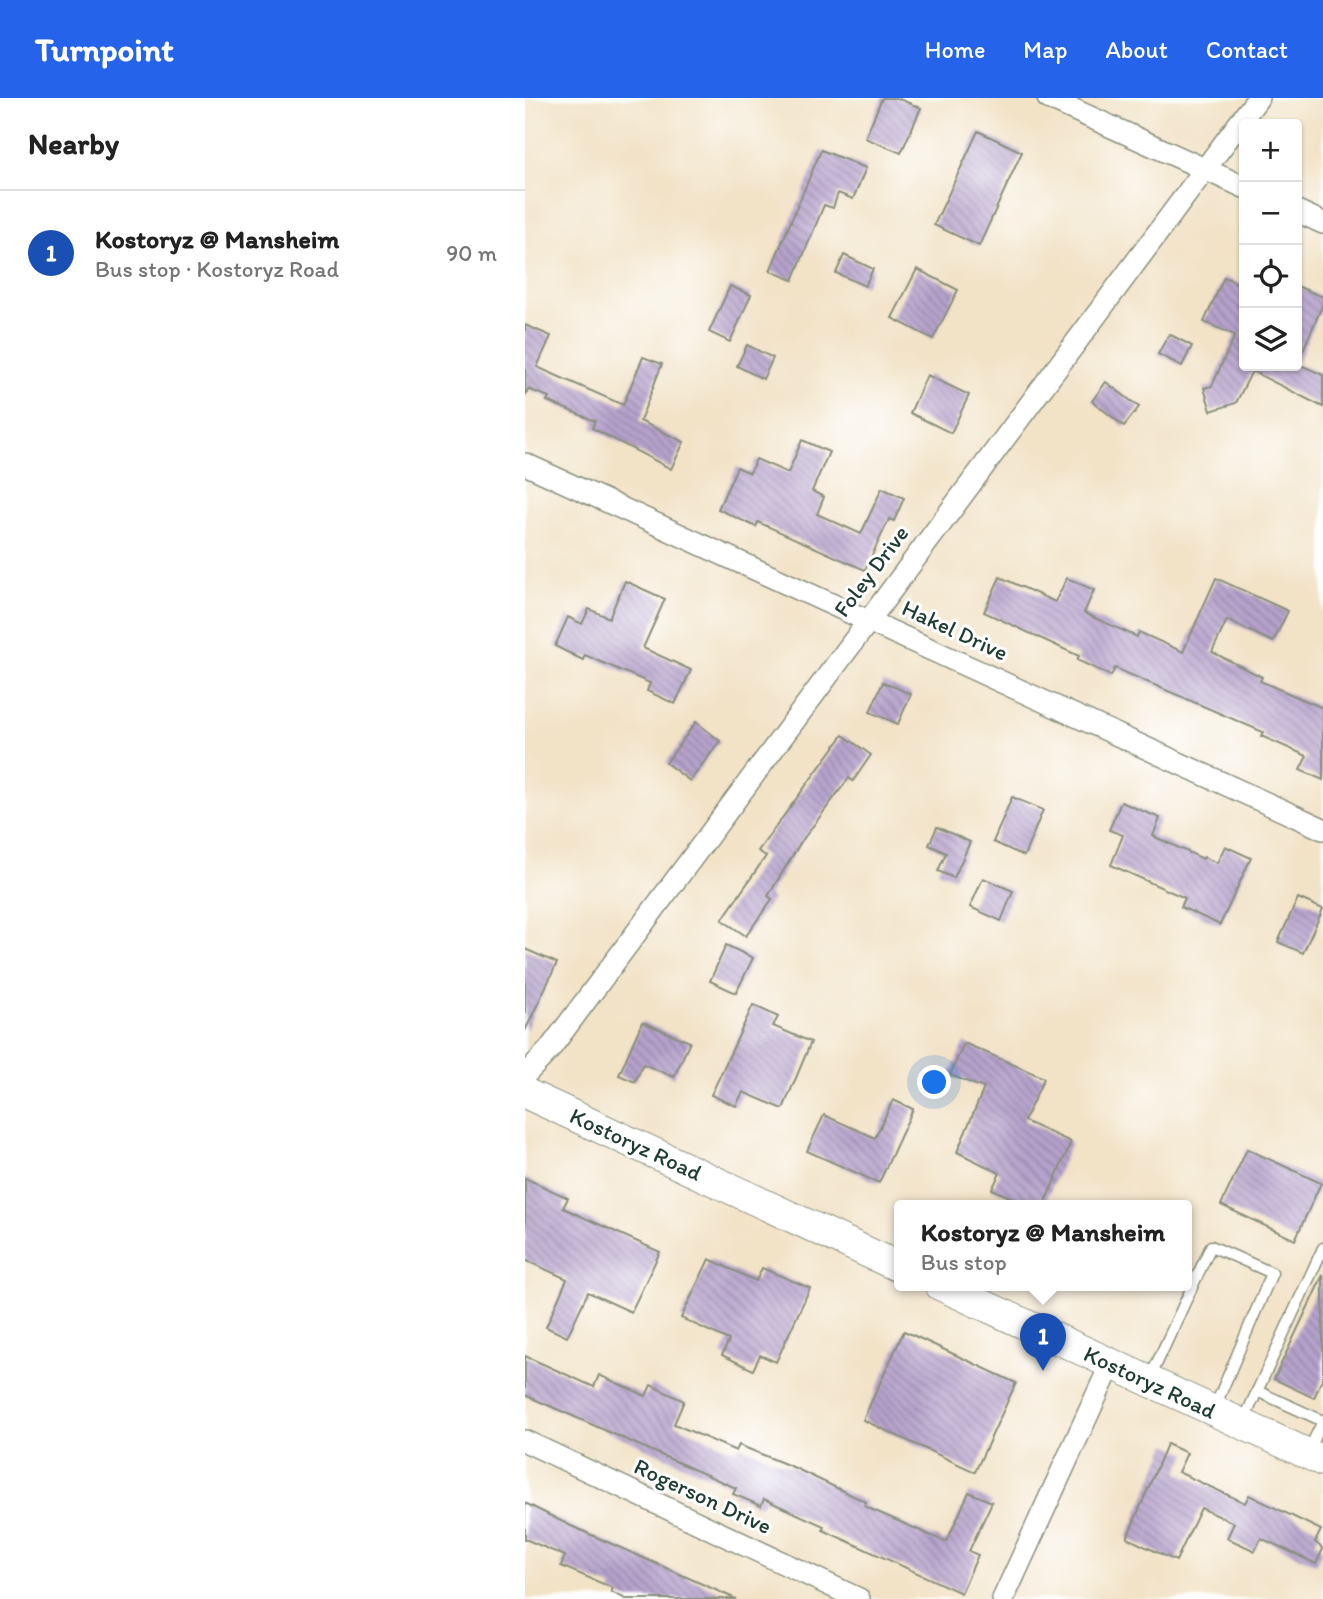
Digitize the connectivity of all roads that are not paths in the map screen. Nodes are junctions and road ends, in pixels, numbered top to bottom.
1 (1048, 98) edge
2 (1258, 98) edge
3 (1204, 169) junction
4 (1239, 185) edge
5 (1302, 213) edge
6 (1323, 223) edge
7 (525, 464) edge
8 (867, 619) junction
9 (1323, 829) edge
10 (525, 1075) edge
11 (525, 1093) edge
12 (1323, 1248) edge
13 (894, 1264) edge
14 (1192, 1287) edge
15 (953, 1291) edge
16 (1190, 1291) edge
17 (1111, 1364) junction
18 (1148, 1382) junction
19 (1257, 1391) junction
20 (1213, 1411) junction
21 (1323, 1421) edge
22 (1242, 1424) junction
23 (525, 1441) edge
24 (1315, 1458) edge
25 (859, 1599) edge
26 (1003, 1599) edge

1 - 3 street
2 - 3 street, Foley Drive
3 - 4 street
3 - 8 street, Foley Drive
5 - 6 street
7 - 8 street, Hakel Drive
8 - 9 street, Hakel Drive
8 - 10 street, Foley Drive
11 - 13 main road, Kostoryz Road
12 - 19 lane
14 - 20 lane
15 - 17 main road, Kostoryz Road
16 - 18 lane
17 - 18 main road, Kostoryz Road
17 - 26 street
18 - 20 main road, Kostoryz Road
19 - 21 lane
19 - 22 lane
20 - 22 main road, Kostoryz Road
21 - 24 lane
22 - 24 main road, Kostoryz Road
23 - 25 street, Rogerson Drive

